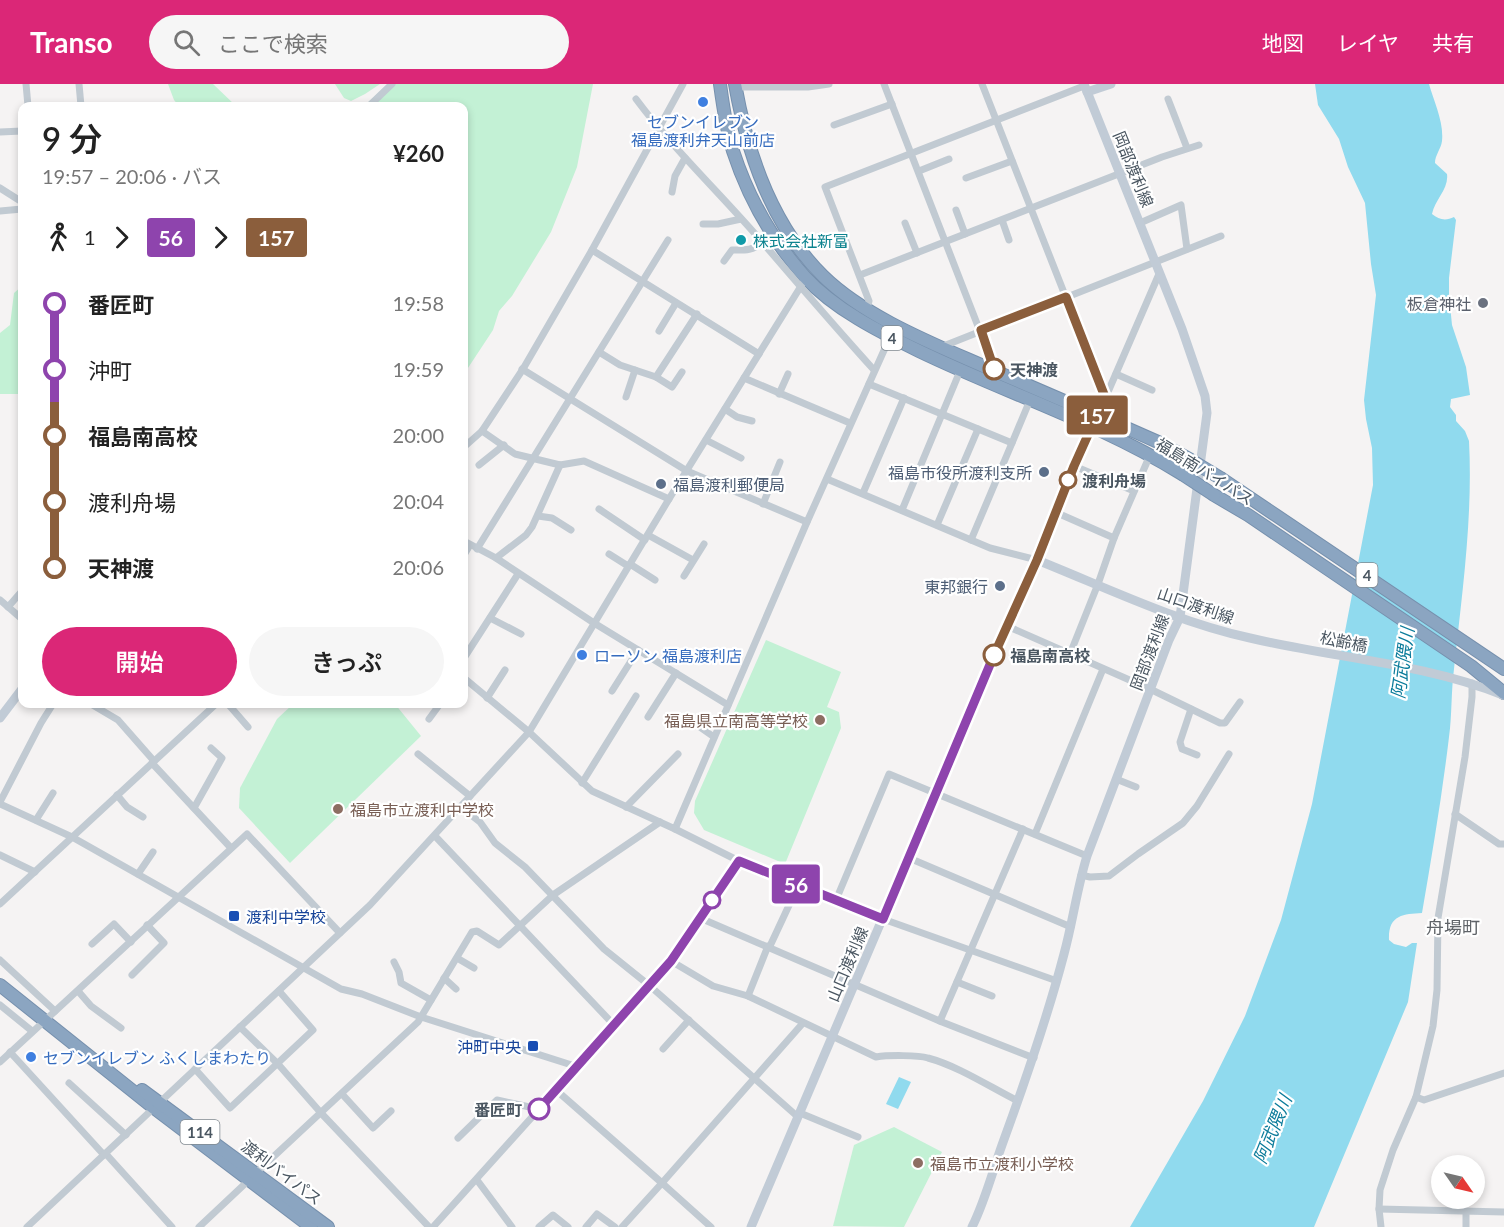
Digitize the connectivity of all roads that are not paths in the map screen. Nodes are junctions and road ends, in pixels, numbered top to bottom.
1 (26, 84) edge
2 (80, 84) edge
3 (392, 84) edge
4 (682, 84) edge
5 (720, 84) edge
6 (829, 84) edge
7 (884, 84) edge
8 (982, 84) edge
9 (1111, 84) edge
10 (735, 86) edge
11 (1085, 87) edge
12 (636, 99) dead end
13 (1168, 99) dead end
14 (28, 102) edge
15 (81, 102) edge
16 (373, 102) edge
17 (892, 104) junction
18 (996, 120) junction
19 (834, 126) dead end
20 (659, 130) junction
21 (18, 131) edge
22 (0, 132) edge
23 (1198, 145) dead end
24 (1187, 148) junction
25 (911, 153) junction
26 (685, 158) junction
27 (949, 159) dead end
28 (1012, 161) junction
29 (919, 171) junction
30 (1119, 173) junction
31 (966, 178) dead end
32 (0, 188) edge
33 (672, 192) dead end
34 (18, 199) edge
35 (18, 209) edge
36 (1032, 209) junction
37 (956, 210) dead end
38 (0, 211) edge
39 (741, 219) junction
40 (1002, 220) junction
41 (906, 223) dead end
42 (1140, 223) junction
43 (704, 224) dead end
44 (965, 234) junction
45 (1221, 236) dead end
46 (668, 240) dead end
47 (1009, 240) dead end
48 (945, 242) junction
49 (762, 243) junction
50 (1187, 249) junction
51 (592, 250) junction
52 (917, 253) junction
53 (724, 261) dead end
54 (1156, 261) junction
55 (1160, 274) junction
56 (860, 275) junction
57 (641, 282) junction
58 (803, 283) junction
59 (1066, 297) junction
60 (676, 303) junction
61 (867, 308) junction
62 (697, 314) junction
63 (981, 330) junction
64 (659, 331) dead end
65 (890, 337) junction
66 (941, 347) junction
67 (599, 351) junction
68 (759, 354) junction
69 (522, 369) junction
70 (636, 370) junction
71 (874, 370) junction
72 (995, 370) junction
73 (960, 371) junction
74 (682, 372) dead end
75 (788, 374) dead end
76 (1116, 374) junction
77 (656, 377) junction
78 (744, 378) junction
79 (869, 384) junction
80 (1152, 390) dead end
81 (779, 394) junction
82 (626, 397) dead end
83 (1105, 397) junction
84 (904, 398) junction
85 (571, 399) junction
86 (1029, 400) junction
87 (725, 409) junction
88 (943, 414) junction
89 (1098, 415) junction
90 (752, 421) dead end
91 (850, 423) junction
92 (1092, 428) junction
93 (978, 429) junction
94 (482, 431) junction
95 (706, 440) junction
96 (468, 443) edge
97 (1012, 444) junction
98 (504, 446) junction
99 (1150, 455) junction
100 (533, 458) junction
101 (741, 458) dead end
102 (780, 462) dead end
103 (478, 465) dead end
104 (560, 465) junction
105 (1074, 466) junction
106 (687, 471) junction
107 (827, 479) junction
108 (1134, 491) junction
109 (864, 494) junction
110 (669, 499) junction
111 (763, 504) junction
112 (599, 509) dead end
113 (902, 510) junction
114 (1055, 512) junction
115 (538, 516) junction
116 (807, 522) junction
117 (937, 525) junction
118 (571, 530) dead end
119 (646, 537) junction
120 (1114, 538) junction
121 (971, 540) junction
122 (468, 544) edge
123 (704, 544) dead end
124 (477, 549) junction
125 (609, 554) dead end
126 (496, 558) junction
127 (693, 560) junction
128 (1037, 560) junction
129 (629, 565) junction
130 (518, 574) junction
131 (684, 576) dead end
132 (655, 580) dead end
133 (1098, 584) junction
134 (18, 596) edge
135 (0, 600) edge
136 (8, 607) junction
137 (18, 616) edge
138 (1180, 617) junction
139 (490, 618) junction
140 (594, 623) junction
141 (1007, 626) junction
142 (520, 634) dead end
143 (1252, 639) joint
144 (638, 650) junction
145 (468, 652) edge
146 (1070, 654) junction
147 (1103, 669) junction
148 (1504, 669) edge
149 (505, 670) dead end
150 (676, 673) junction
151 (468, 681) edge
152 (1469, 683) junction
153 (1150, 689) junction
154 (612, 691) dead end
155 (18, 694) edge
156 (1504, 694) edge
157 (636, 696) dead end
158 (487, 698) junction
159 (1240, 702) dead end
160 (728, 705) junction
161 (51, 708) edge
162 (98, 708) edge
163 (212, 708) edge
164 (231, 708) edge
165 (437, 708) edge
166 (1191, 709) junction
167 (1, 716) edge
168 (648, 717) dead end
169 (429, 719) dead end
170 (694, 723) dead end
171 (248, 727) dead end
172 (529, 732) junction
173 (714, 737) junction
174 (212, 748) dead end
175 (418, 754) dead end
176 (678, 754) dead end
177 (1229, 754) dead end
178 (1197, 755) dead end
179 (153, 762) junction
180 (1116, 778) junction
181 (582, 783) junction
182 (1136, 786) dead end
183 (53, 793) dead end
184 (936, 794) junction
185 (117, 795) junction
186 (470, 796) junction
187 (0, 803) edge
188 (460, 807) junction
189 (626, 807) junction
190 (194, 808) junction
191 (1455, 814) junction
192 (142, 817) dead end
193 (36, 820) junction
194 (660, 822) junction
195 (675, 829) junction
196 (1023, 829) junction
197 (1035, 834) junction
198 (435, 836) junction
199 (72, 837) junction
200 (1504, 844) edge
201 (231, 848) junction
202 (153, 852) dead end
203 (0, 855) edge
204 (1087, 856) junction
205 (909, 858) junction
206 (739, 861) junction
207 (35, 872) junction
208 (138, 874) junction
209 (1081, 875) junction
210 (798, 886) junction
211 (995, 895) junction
212 (177, 896) junction
213 (553, 896) junction
214 (836, 900) junction
215 (0, 904) edge
216 (700, 918) junction
217 (883, 919) junction
218 (147, 925) junction
219 (520, 927) junction
220 (1071, 927) junction
221 (340, 933) junction
222 (131, 942) junction
223 (92, 944) dead end
224 (769, 946) junction
225 (971, 950) junction
226 (457, 958) junction
227 (0, 960) edge
228 (671, 961) junction
229 (394, 962) dead end
230 (474, 968) dead end
231 (304, 969) junction
232 (132, 975) dead end
233 (444, 978) junction
234 (1057, 981) junction
235 (957, 982) junction
236 (855, 984) junction
237 (0, 985) edge
238 (651, 986) junction
239 (456, 990) dead end
240 (78, 991) junction
241 (279, 991) junction
242 (747, 996) junction
243 (992, 996) dead end
244 (431, 1000) junction
245 (0, 1005) edge
246 (55, 1011) junction
247 (421, 1017) junction
248 (43, 1020) junction
249 (689, 1020) junction
250 (940, 1021) junction
251 (803, 1023) junction
252 (614, 1025) junction
253 (240, 1027) junction
254 (121, 1028) dead end
255 (32, 1031) junction
256 (833, 1035) junction
257 (663, 1049) dead end
258 (10, 1052) junction
259 (1034, 1058) junction
260 (0, 1062) edge
261 (278, 1064) junction
262 (578, 1066) junction
263 (195, 1069) junction
264 (1504, 1073) edge
265 (754, 1079) junction
266 (69, 1083) dead end
267 (556, 1090) junction
268 (342, 1094) junction
269 (1416, 1097) junction
270 (1018, 1101) junction
271 (158, 1106) junction
272 (539, 1109) junction
273 (391, 1111) dead end
274 (321, 1113) junction
275 (799, 1115) junction
276 (126, 1135) junction
277 (858, 1137) dead end
278 (458, 1138) dead end
279 (105, 1155) junction
280 (253, 1177) junction
281 (477, 1180) junction
282 (662, 1183) junction
283 (1379, 1209) junction
284 (1466, 1211) junction
285 (1504, 1212) edge
286 (27, 1227) edge
287 (172, 1227) edge
288 (199, 1227) edge
289 (311, 1227) edge
290 (328, 1227) edge
291 (431, 1227) edge
292 (512, 1227) edge
293 (539, 1227) edge
294 (568, 1227) edge
295 (586, 1227) edge
296 (615, 1227) edge
297 (622, 1227) edge
298 (711, 1227) edge
299 (751, 1227) edge
300 (972, 1227) edge
301 (1381, 1227) edge
302 (1466, 1227) edge

1 - 14 street
2 - 15 street
3 - 16 street
4 - 20 street
5 - 58 highway, 福島南バイパス / 4
6 - 10 street
7 - 17 street
8 - 18 street
9 - 11 main road
10 - 61 highway, 福島南バイパス / 4
11 - 18 street
11 - 30 main road, 岡部渡利線
12 - 20 street
13 - 24 street
17 - 19 street
17 - 25 street
18 - 25 street
18 - 28 street
20 - 26 street
20 - 51 street
21 - 22 street
23 - 24 street
24 - 30 street
25 - 29 street
25 - 56 street
26 - 33 street
26 - 39 street
27 - 29 street
28 - 31 street
28 - 36 street
29 - 48 street
30 - 36 street
30 - 42 main road, 岡部渡利線
32 - 34 street
35 - 38 street
36 - 40 street
36 - 59 street
37 - 44 street
39 - 43 street
39 - 49 street
40 - 44 street
40 - 47 street
41 - 52 street
42 - 50 street
42 - 54 main road, 岡部渡利線
44 - 48 street
45 - 50 street
46 - 57 street
48 - 52 street
48 - 63 street
49 - 53 street
49 - 58 street
50 - 54 street
51 - 57 street
51 - 69 street
52 - 56 street
54 - 55 main road, 岡部渡利線
54 - 59 street
55 - 76 street
55 - 138 main road, 岡部渡利線
56 - 61 street
57 - 60 street
57 - 67 street
58 - 65 highway, 福島南バイパス / 4
58 - 68 street
58 - 71 street
59 - 63 street
59 - 83 street
60 - 62 street
60 - 64 street
61 - 66 highway, 福島南バイパス / 4
62 - 68 street
62 - 77 street
63 - 66 street
63 - 72 street
65 - 71 street
65 - 73 highway, 福島南バイパス / 4
66 - 72 highway, 福島南バイパス / 4
67 - 70 street
67 - 85 street
68 - 78 street
69 - 85 street
69 - 94 street
70 - 77 street
70 - 82 street
71 - 79 street
72 - 89 highway, 福島南バイパス / 4
73 - 86 highway, 福島南バイパス / 4
73 - 88 street
74 - 77 street
75 - 81 street
76 - 80 street
76 - 83 street
78 - 81 street
78 - 87 street
79 - 84 street
79 - 91 street
81 - 91 street
83 - 89 street
84 - 88 street
84 - 109 street
85 - 100 street
85 - 106 street
86 - 92 highway, 福島南バイパス / 4
86 - 97 street
87 - 90 street
87 - 95 street
88 - 93 street
88 - 113 street
89 - 92 main road
89 - 148 highway, 福島南バイパス / 4, bridge
91 - 107 street
92 - 99 highway, 福島南バイパス / 4
92 - 105 main road
93 - 97 street
93 - 117 street
94 - 96 street
94 - 98 street
95 - 101 street
95 - 106 street
97 - 121 street
98 - 100 street
98 - 103 street
99 - 108 street
99 - 156 highway, 福島南バイパス / 4, bridge
100 - 104 street
100 - 124 street
102 - 111 street
104 - 110 street
104 - 115 street
105 - 108 street
105 - 114 main road
106 - 110 street
106 - 111 street
107 - 109 street
107 - 116 street
108 - 120 street
109 - 113 street
110 - 119 street
111 - 116 street
112 - 119 street
113 - 117 street
114 - 120 street
114 - 128 main road
115 - 118 street
115 - 126 street
116 - 160 street
117 - 121 street
119 - 127 street
119 - 129 street
120 - 133 street
121 - 128 street
122 - 124 street
123 - 127 street
124 - 126 street
125 - 129 street
126 - 130 street
127 - 131 street
128 - 133 main road, 山口渡利線
128 - 141 main road, 山口渡利線
129 - 132 street
129 - 140 street
130 - 139 street
130 - 140 street
133 - 138 main road, 山口渡利線
133 - 146 street
134 - 136 street
135 - 136 street
136 - 137 street
138 - 143 main road, 山口渡利線
138 - 153 main road, 岡部渡利線
139 - 142 street
139 - 145 street
140 - 144 street
140 - 172 street
141 - 146 street
141 - 184 main road, 山口渡利線
143 - 152 main road, 松齢橋
144 - 150 street
144 - 154 street
146 - 147 street
147 - 153 street
147 - 197 street
149 - 158 street
150 - 160 street
150 - 168 street
151 - 158 street
152 - 156 main road
152 - 191 street
153 - 166 street
153 - 180 main road, 岡部渡利線
155 - 167 main road
157 - 181 street
158 - 172 street
159 - 166 street
160 - 173 street
161 - 187 street
162 - 179 street
163 - 179 street
164 - 171 street
165 - 169 street
166 - 178 street
170 - 173 street
172 - 181 street
172 - 186 street
173 - 195 street
174 - 190 street
175 - 186 street
176 - 189 street
177 - 209 street
179 - 185 street
179 - 190 street
180 - 182 street
180 - 204 main road, 岡部渡利線
181 - 189 street
183 - 193 street
184 - 196 street
184 - 205 main road, 山口渡利線
184 - 214 street
185 - 192 street
185 - 199 street
186 - 188 street
187 - 193 street
188 - 198 street
188 - 213 street
189 - 194 street
190 - 201 street
191 - 200 street
191 - 269 street
193 - 199 street
194 - 195 street
194 - 213 street
195 - 206 street
196 - 197 street
196 - 211 street
197 - 204 street
198 - 219 street
198 - 221 street
199 - 207 street
199 - 208 street
201 - 212 street
201 - 221 street
202 - 208 street
203 - 207 street
204 - 209 main road, 岡部渡利線
205 - 211 street
205 - 217 main road, 山口渡利線
206 - 210 street
206 - 216 street
207 - 215 street
208 - 212 street
209 - 220 main road, 岡部渡利線
210 - 214 street
210 - 224 street
211 - 220 street
211 - 225 street
212 - 218 street
212 - 231 street
213 - 219 street
213 - 238 street
214 - 217 street
216 - 224 street
216 - 228 street
217 - 225 street
217 - 236 main road, 山口渡利線
218 - 222 street
218 - 232 street
219 - 226 street
219 - 252 street
220 - 234 main road, 岡部渡利線
221 - 231 street
222 - 223 street
222 - 240 street
224 - 236 street
224 - 242 street
225 - 234 street
225 - 235 street
226 - 230 street
226 - 233 street
227 - 246 street
228 - 238 street
228 - 242 street
229 - 244 street
231 - 241 street
231 - 247 street
233 - 239 street
233 - 244 street
234 - 259 main road, 岡部渡利線
235 - 243 street
235 - 250 street
236 - 250 street
236 - 256 main road, 山口渡利線
237 - 248 highway, 渡利バイパス / 114
238 - 249 street
238 - 252 street
240 - 246 street
240 - 254 street
241 - 253 street
241 - 261 street
242 - 251 street
244 - 247 street
245 - 255 street
246 - 248 street
247 - 262 street
247 - 268 street
248 - 255 street
248 - 271 highway, 渡利バイパス / 114
249 - 257 street
249 - 265 street
250 - 259 street
251 - 256 street
251 - 265 street
252 - 262 street
253 - 261 street
253 - 263 street
255 - 258 street
256 - 270 street
256 - 275 main road, 山口渡利線
258 - 260 street
258 - 279 street
259 - 270 main road, 岡部渡利線
261 - 263 street
261 - 274 street
262 - 267 street
263 - 271 street
264 - 269 street
265 - 275 street
265 - 282 street
266 - 276 street
267 - 272 street
267 - 282 street
268 - 273 street
268 - 274 street
269 - 283 street
270 - 300 main road, 岡部渡利線
271 - 276 street
271 - 280 highway, 渡利バイパス / 114
272 - 278 street
272 - 281 street
274 - 280 street
274 - 291 street
275 - 277 street
275 - 299 main road, 山口渡利線
276 - 279 street
279 - 286 street
279 - 287 street
280 - 288 street
280 - 289 highway, 渡利バイパス / 114
280 - 290 highway, 渡利バイパス / 114
281 - 291 street
281 - 292 street
282 - 297 street
282 - 298 street
283 - 284 street
283 - 301 street
284 - 285 street
284 - 302 street
293 - 294 street
295 - 296 street

